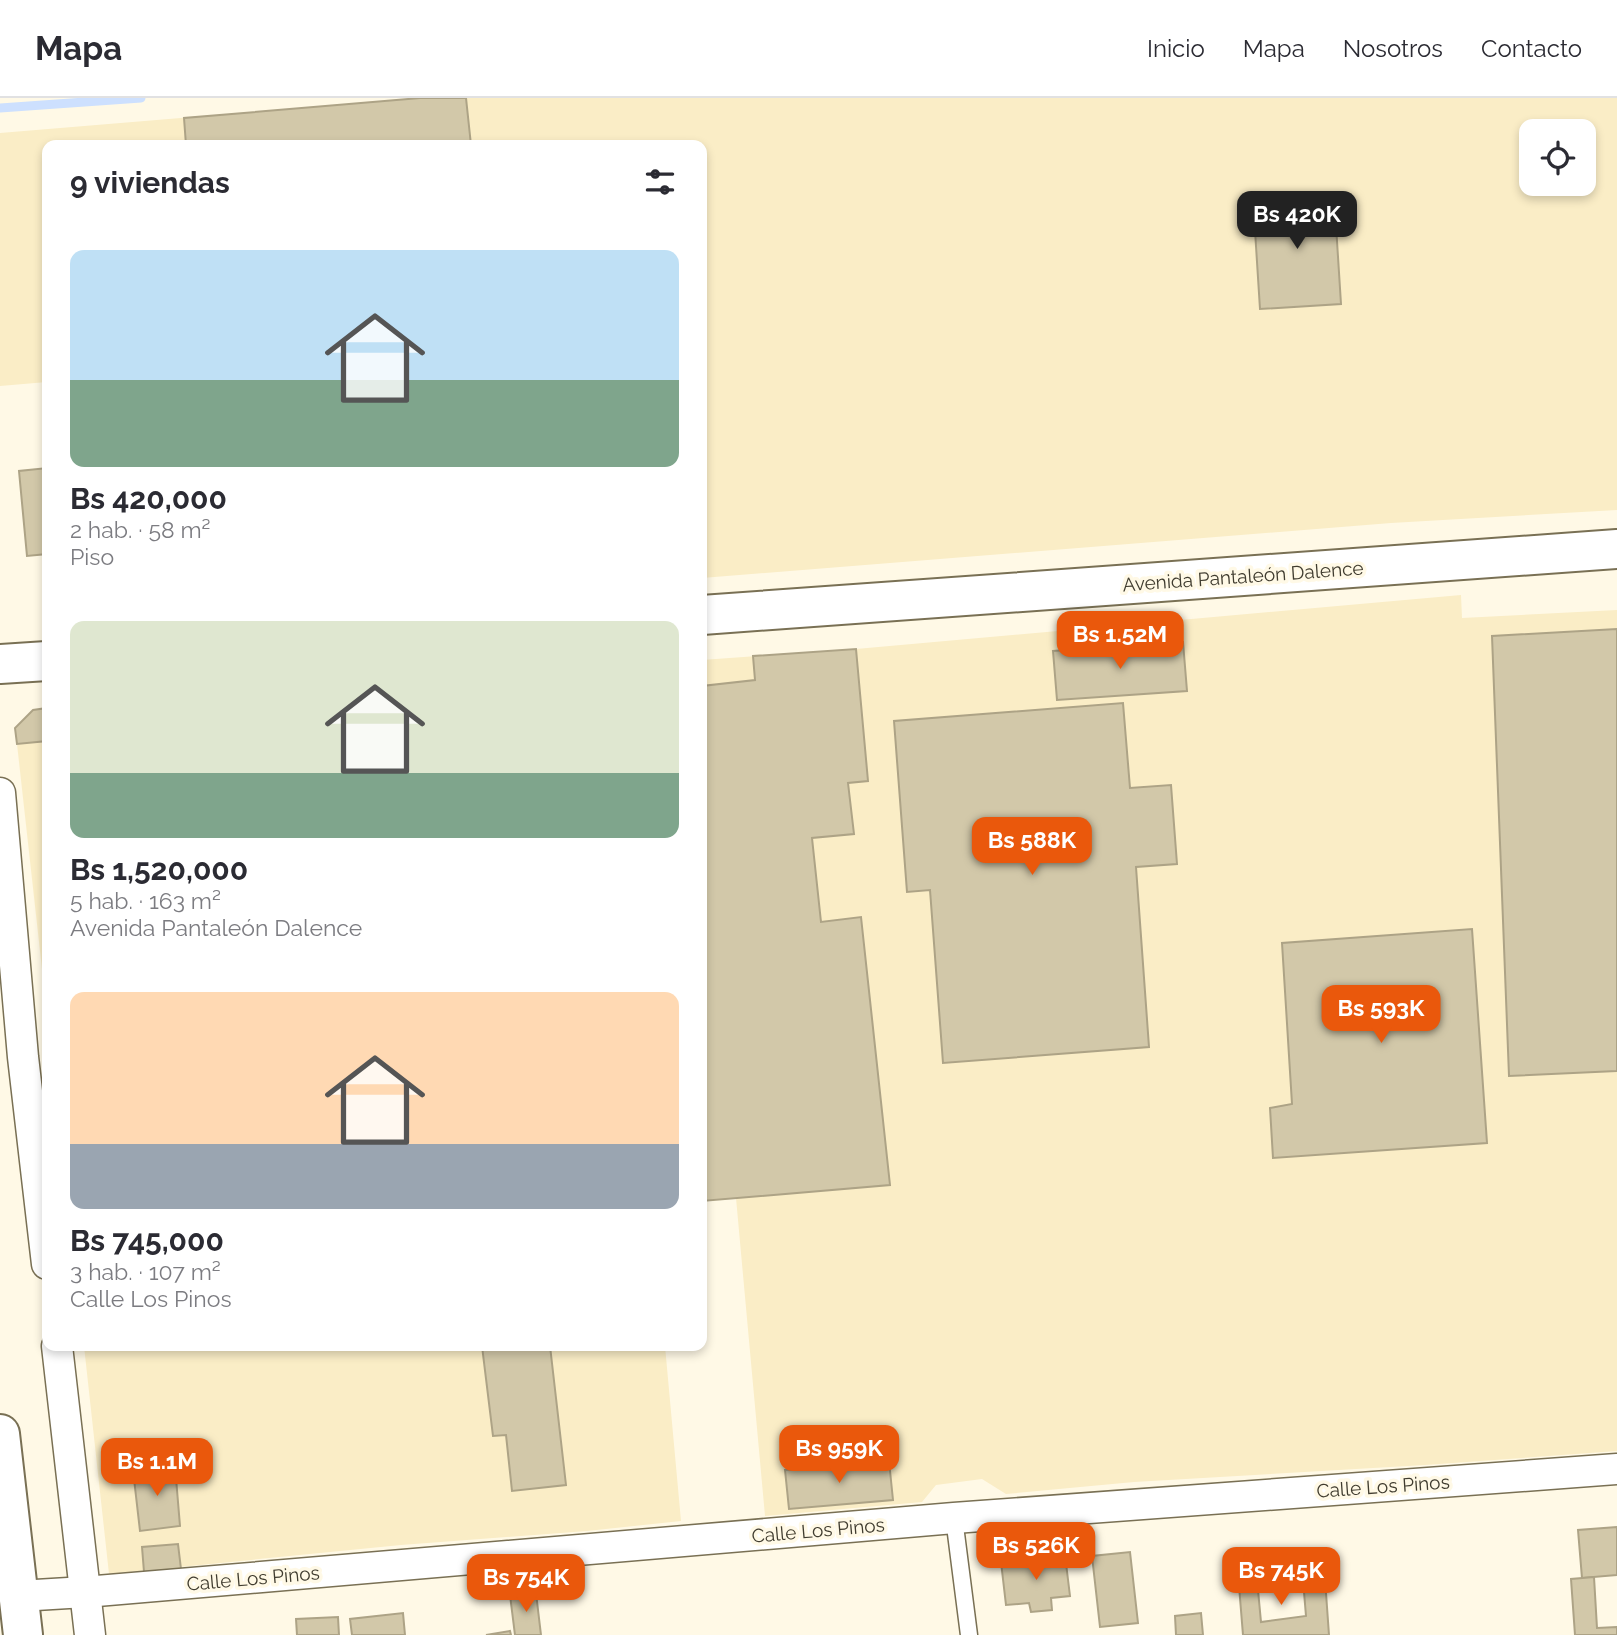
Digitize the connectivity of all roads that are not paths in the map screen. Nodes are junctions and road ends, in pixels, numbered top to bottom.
1 (1617, 549) edge
2 (707, 615) edge
3 (42, 661) edge
4 (0, 664) edge
5 (0, 793) edge
6 (42, 1221) edge
7 (58, 1351) edge
8 (0, 1434) edge
9 (1617, 1469) edge
10 (954, 1518) junction
11 (85, 1592) junction
12 (19, 1596) junction
13 (23, 1635) edge
14 (90, 1635) edge
15 (969, 1635) edge

1 - 2 main road, Avenida Pantaleón Dalence
3 - 4 main road
5 - 6 street
7 - 11 street
8 - 12 main road
9 - 10 street, Calle Los Pinos
10 - 11 street, Calle Los Pinos
10 - 15 lane
11 - 12 street, Calle Los Pinos
11 - 14 street
12 - 13 main road

